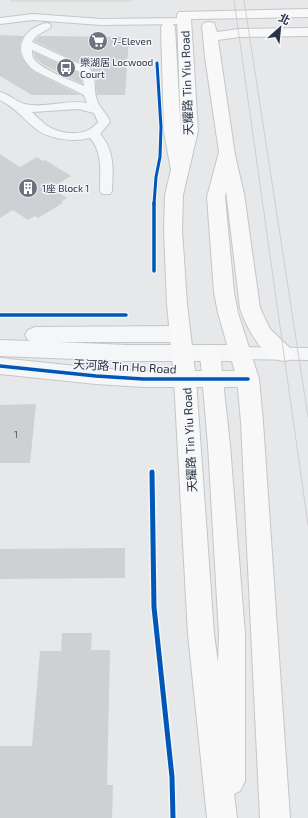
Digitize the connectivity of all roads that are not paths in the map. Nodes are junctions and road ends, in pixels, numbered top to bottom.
1 (308, 13) edge
2 (0, 21) edge
3 (184, 21) junction
4 (308, 23) edge
5 (46, 26) junction
6 (168, 27) junction
7 (0, 29) edge
8 (210, 32) junction
9 (308, 32) edge
10 (27, 48) junction
11 (90, 87) junction
12 (0, 95) edge
13 (20, 106) junction
14 (99, 111) junction
15 (93, 134) junction
16 (227, 152) junction
17 (179, 172) junction
18 (106, 191) dead end
19 (0, 336) edge
20 (0, 348) edge
21 (210, 353) junction
22 (241, 353) junction
23 (283, 354) junction
24 (308, 354) edge
25 (183, 355) junction
26 (0, 366) edge
27 (213, 379) junction
28 (248, 379) junction
29 (222, 818) edge
30 (229, 818) edge
31 (275, 818) edge

1 - 3 main road
2 - 3 lane
3 - 6 lane
3 - 8 main road
3 - 17 main road, 天耀路 Tin Yiu Road
4 - 8 main road
5 - 6 lane
5 - 7 lane
5 - 10 lane
6 - 17 main road
8 - 9 main road
8 - 16 main road
10 - 11 lane
10 - 11 lane
11 - 14 lane
12 - 13 lane
13 - 14 lane
13 - 15 lane
14 - 15 lane
15 - 18 lane
16 - 22 main road
16 - 23 main road
17 - 25 main road, 天耀路 Tin Yiu Road
19 - 25 street, 天河路 Tin Ho Road
20 - 25 street, 天河路 Tin Ho Road
21 - 22 street, 天河路 Tin Ho Road
21 - 25 street, 天河路 Tin Ho Road
21 - 27 main road
22 - 23 lane
22 - 28 main road
23 - 24 lane
25 - 26 street, 天河路 Tin Ho Road
25 - 27 street, 天河路 Tin Ho Road
25 - 29 main road, 天耀路 Tin Yiu Road
27 - 28 street, 天河路 Tin Ho Road
27 - 30 main road
28 - 31 main road

